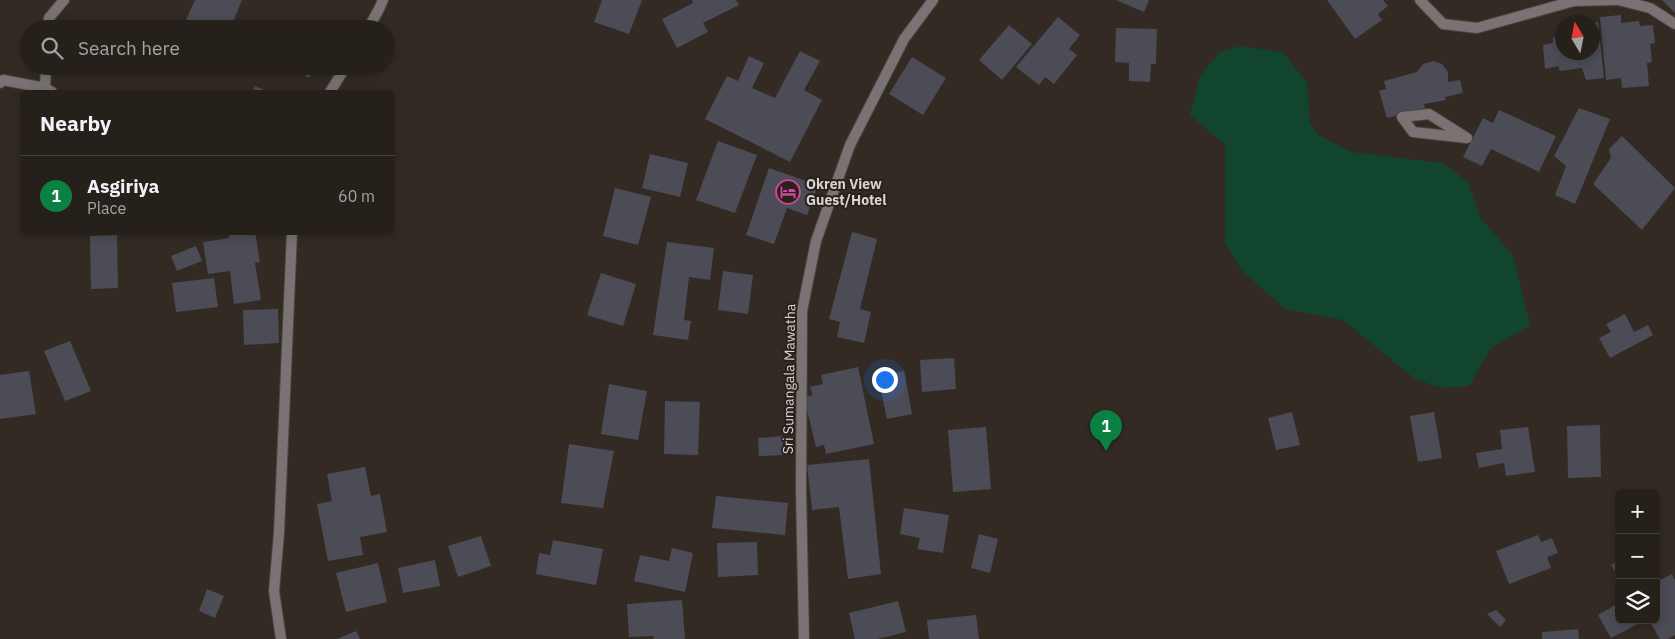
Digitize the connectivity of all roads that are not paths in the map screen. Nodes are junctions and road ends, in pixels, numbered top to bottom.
1 (64, 0) edge
2 (382, 0) edge
3 (933, 0) edge
4 (1420, 0) edge
5 (1616, 0) edge
6 (49, 20) edge
7 (373, 20) edge
8 (1675, 24) edge
9 (47, 75) edge
10 (340, 75) edge
11 (0, 83) edge
12 (48, 90) edge
13 (331, 90) edge
14 (1428, 114) junction
15 (1413, 132) junction
16 (291, 235) edge
17 (281, 639) edge
18 (804, 639) edge

1 - 6 street
2 - 7 street
3 - 18 street, Sri Sumangala Mawatha
4 - 5 street
5 - 8 street
9 - 12 street
10 - 13 street
11 - 12 street
14 - 15 street
14 - 15 street
14 - 15 street
16 - 17 street

